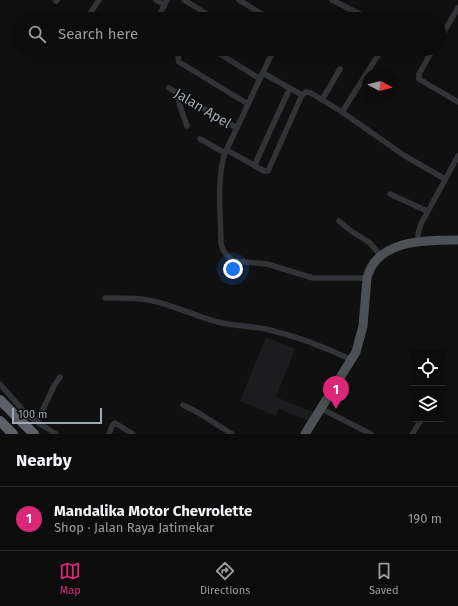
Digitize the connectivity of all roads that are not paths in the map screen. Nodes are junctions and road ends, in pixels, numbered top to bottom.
1 (99, 0) edge
2 (156, 0) edge
3 (184, 0) edge
4 (239, 0) edge
5 (332, 0) edge
6 (165, 3) edge
7 (458, 8) edge
8 (91, 12) edge
9 (160, 12) edge
10 (204, 12) edge
11 (259, 12) edge
12 (356, 12) edge
13 (446, 28) edge
14 (179, 56) edge
15 (225, 56) edge
16 (271, 56) edge
17 (378, 56) edge
18 (429, 56) edge
19 (340, 69) dead end
20 (261, 76) junction
21 (169, 88) dead end
22 (290, 88) junction
23 (177, 94) junction
24 (302, 95) junction
25 (322, 100) junction
26 (458, 102) edge
27 (248, 104) junction
28 (342, 112) junction
29 (187, 126) dead end
30 (237, 128) junction
31 (200, 139) dead end
32 (226, 152) junction
33 (458, 156) edge
34 (254, 166) junction
35 (445, 179) junction
36 (390, 194) dead end
37 (427, 211) junction
38 (339, 220) dead end
39 (458, 240) edge
40 (418, 241) junction
41 (380, 256) junction
42 (367, 278) junction
43 (106, 298) dead end
44 (352, 360) junction
45 (60, 377) dead end
46 (0, 384) edge
47 (0, 400) edge
48 (183, 405) dead end
49 (0, 408) edge
50 (320, 408) junction
51 (0, 421) edge
52 (36, 422) junction
53 (420, 422) edge
54 (0, 427) edge
55 (9, 434) edge
56 (13, 434) edge
57 (27, 434) edge
58 (34, 434) edge
59 (56, 434) edge
60 (109, 434) edge
61 (133, 434) edge
62 (232, 434) edge
63 (304, 434) edge
64 (371, 434) edge
65 (412, 434) edge

1 - 8 street
2 - 6 street
3 - 10 street
4 - 11 street
5 - 12 street
6 - 9 street
7 - 13 street
14 - 27 street
15 - 20 street
16 - 20 street
17 - 28 street
18 - 26 street
19 - 25 street
20 - 22 street
20 - 27 street
21 - 23 street, Jalan Apel
22 - 24 street
22 - 34 street
23 - 29 street
23 - 30 street, Jalan Apel
24 - 25 street
24 - 34 street
25 - 28 street
27 - 30 street
28 - 35 street
30 - 32 street
31 - 32 street
32 - 34 street
32 - 42 street
33 - 35 street
35 - 37 street
36 - 37 street
37 - 40 street
38 - 41 street
39 - 40 main road
40 - 41 main road
41 - 42 main road
42 - 44 main road
43 - 44 street
44 - 50 main road
45 - 52 street
46 - 52 street
47 - 58 highway
48 - 62 street
49 - 57 highway
50 - 63 main road
50 - 64 street
51 - 56 highway
52 - 59 street
53 - 65 street
54 - 55 highway
60 - 61 street

